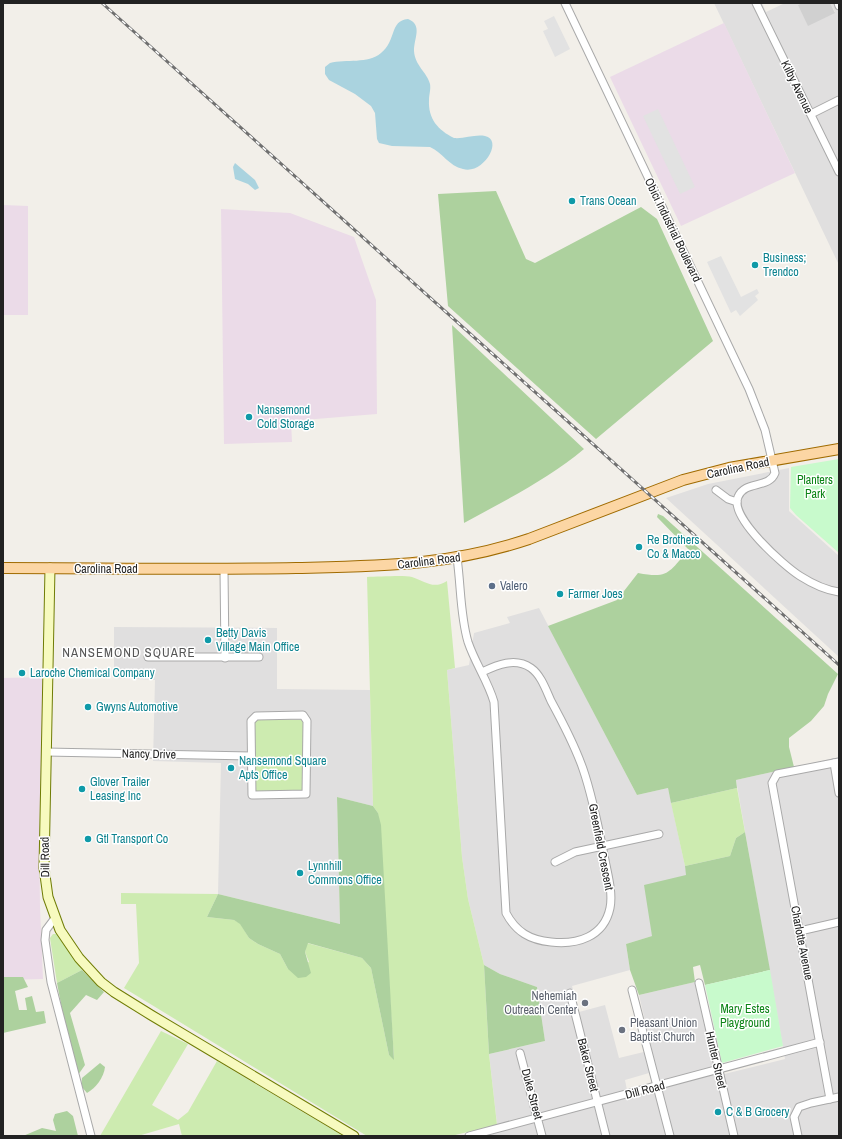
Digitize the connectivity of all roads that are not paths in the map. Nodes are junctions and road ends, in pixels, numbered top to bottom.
1 (565, 3) edge
2 (756, 3) edge
3 (839, 100) edge
4 (810, 114) junction
5 (839, 172) edge
6 (839, 449) edge
7 (772, 460) junction
8 (716, 490) dead end
9 (737, 502) junction
10 (457, 558) junction
11 (3, 568) edge
12 (50, 568) junction
13 (224, 570) junction
14 (839, 592) edge
15 (148, 657) dead end
16 (259, 657) dead end
17 (224, 658) junction
18 (482, 672) junction
19 (46, 752) junction
20 (251, 756) junction
21 (836, 762) edge
22 (839, 793) edge
23 (659, 834) dead end
24 (602, 846) junction
25 (555, 862) dead end
26 (55, 918) junction
27 (839, 922) edge
28 (800, 931) junction
29 (699, 983) dead end
30 (632, 990) dead end
31 (570, 993) dead end
32 (820, 1042) junction
33 (520, 1053) dead end
34 (719, 1070) junction
35 (657, 1087) junction
36 (839, 1097) edge
37 (830, 1098) junction
38 (597, 1102) junction
39 (538, 1118) junction
40 (91, 1136) edge
41 (354, 1136) edge
42 (472, 1136) edge
43 (542, 1136) edge
44 (606, 1136) edge
45 (670, 1136) edge
46 (734, 1136) edge
47 (798, 1136) edge

1 - 7 street, Obici Industrial Boulevard
2 - 4 street, Kilby Avenue
3 - 4 street
4 - 5 street, Kilby Avenue
6 - 7 main road, Carolina Road
7 - 9 street, Obici Industrial Boulevard
7 - 10 main road, Carolina Road
8 - 9 street
9 - 14 street
10 - 13 main road, Carolina Road
10 - 18 street, Greenfield Crescent
11 - 12 main road, Carolina Road
12 - 13 main road, Carolina Road
12 - 19 street, Dill Road
13 - 17 street
15 - 17 street
16 - 17 street
18 - 24 street, Greenfield Crescent
18 - 24 street, Greenfield Crescent
19 - 20 street, Nancy Drive
19 - 26 street, Dill Road
20 - 20 street
21 - 22 street
21 - 28 street, Charlotte Avenue
23 - 24 street
24 - 25 street
26 - 40 street
26 - 41 street, Dill Road
27 - 28 street
28 - 32 street, Charlotte Avenue
29 - 34 street, Hunter Street
30 - 35 street
31 - 38 street, Baker Street
32 - 34 street, Dill Road
32 - 37 street, Charlotte Avenue
33 - 39 street, Duke Street
34 - 35 street, Dill Road
34 - 46 street, Hunter Street
35 - 38 street, Dill Road
35 - 45 street
36 - 37 street
37 - 47 street
38 - 39 street, Dill Road
38 - 44 street, Baker Street
39 - 42 street, Dill Road
39 - 43 street, Duke Street

